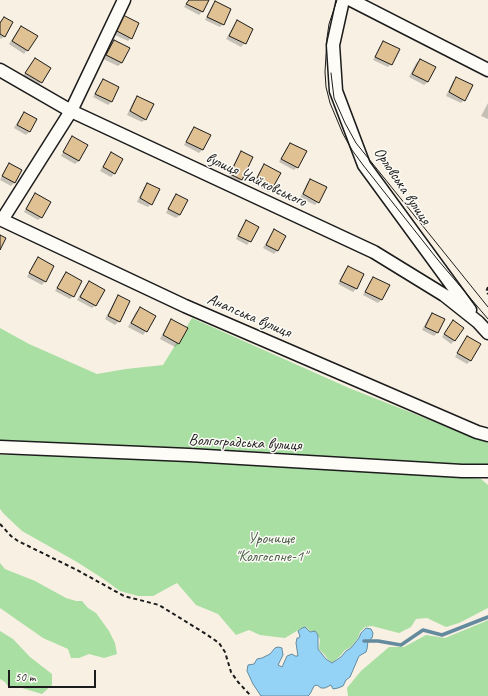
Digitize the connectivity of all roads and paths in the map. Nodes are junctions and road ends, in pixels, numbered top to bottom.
1 (124, 0) edge
2 (343, 0) edge
3 (351, 0) edge
4 (0, 70) edge
5 (488, 70) edge
6 (71, 110) junction
7 (1, 220) edge
8 (488, 287) edge
9 (488, 294) edge
10 (485, 330) edge
11 (488, 435) edge
12 (0, 447) edge
13 (488, 471) edge
14 (0, 524) edge
15 (251, 696) edge

1 - 6 street
2 - 10 street, Орловська вулиця
3 - 5 street
4 - 6 street, вулиця Чайковського
6 - 7 street
6 - 10 street, вулиця Чайковського
7 - 11 street, Анапська вулиця
8 - 9 path
12 - 13 street, Волгоградська вулиця
14 - 15 path

